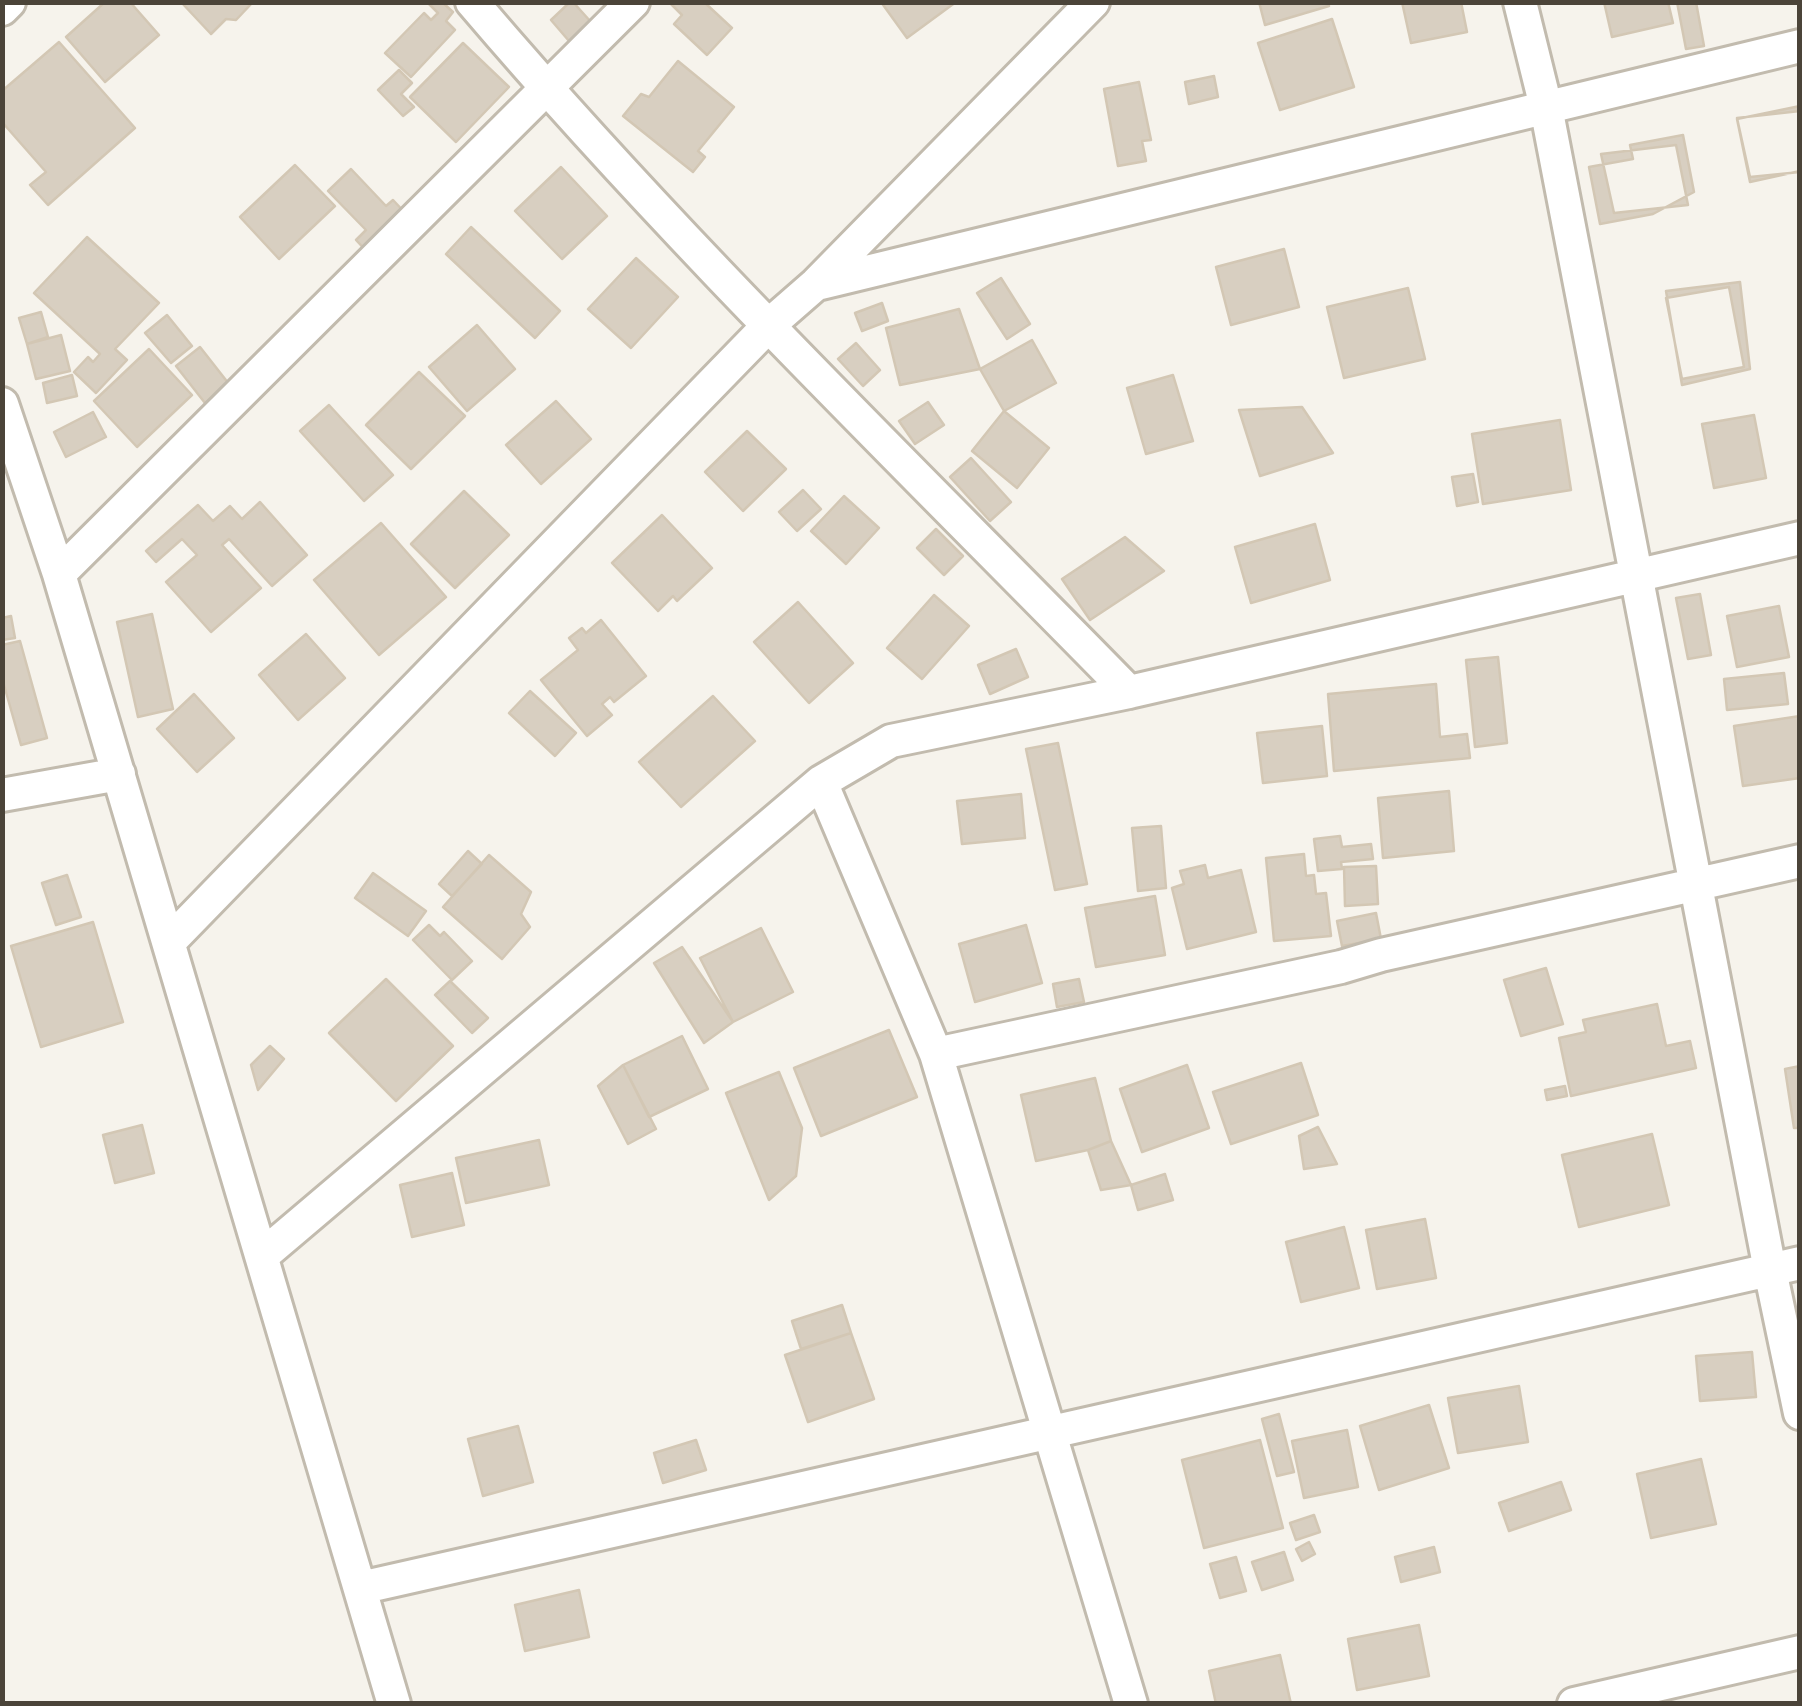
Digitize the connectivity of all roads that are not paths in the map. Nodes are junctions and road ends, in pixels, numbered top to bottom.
1 (9, 2) edge
2 (472, 2) edge
3 (632, 2) edge
4 (1093, 2) edge
5 (1520, 2) edge
6 (2, 9) edge
7 (1800, 46) edge
8 (546, 90) junction
9 (1546, 107) junction
10 (816, 284) junction
11 (769, 325) junction
12 (5, 423) edge
13 (1800, 538) edge
14 (59, 574) junction
15 (1636, 574) junction
16 (1130, 692) junction
17 (119, 774) junction
18 (821, 782) junction
19 (2, 795) edge
20 (1800, 861) edge
21 (1696, 884) junction
22 (170, 941) junction
23 (936, 1054) junction
24 (262, 1256) junction
25 (1784, 1267) edge
26 (1800, 1413) edge
27 (1049, 1432) junction
28 (360, 1588) junction
29 (1800, 1652) edge
30 (394, 1704) edge
31 (1131, 1704) edge
32 (1574, 1704) edge

1 - 6 street
2 - 8 street
3 - 8 street
4 - 10 street
5 - 9 street
7 - 9 street
8 - 11 street
8 - 14 street
9 - 10 street
9 - 15 street
10 - 11 street
11 - 16 street
11 - 22 street
12 - 14 street
13 - 15 street
14 - 17 street
15 - 16 street
15 - 21 street
16 - 18 street
17 - 19 street
17 - 22 street
18 - 23 street
18 - 24 street
20 - 21 street
21 - 23 street
21 - 25 street
22 - 24 street
23 - 27 street
24 - 28 street
25 - 26 street
25 - 27 street
27 - 28 street
27 - 31 street
28 - 30 street
29 - 32 street

